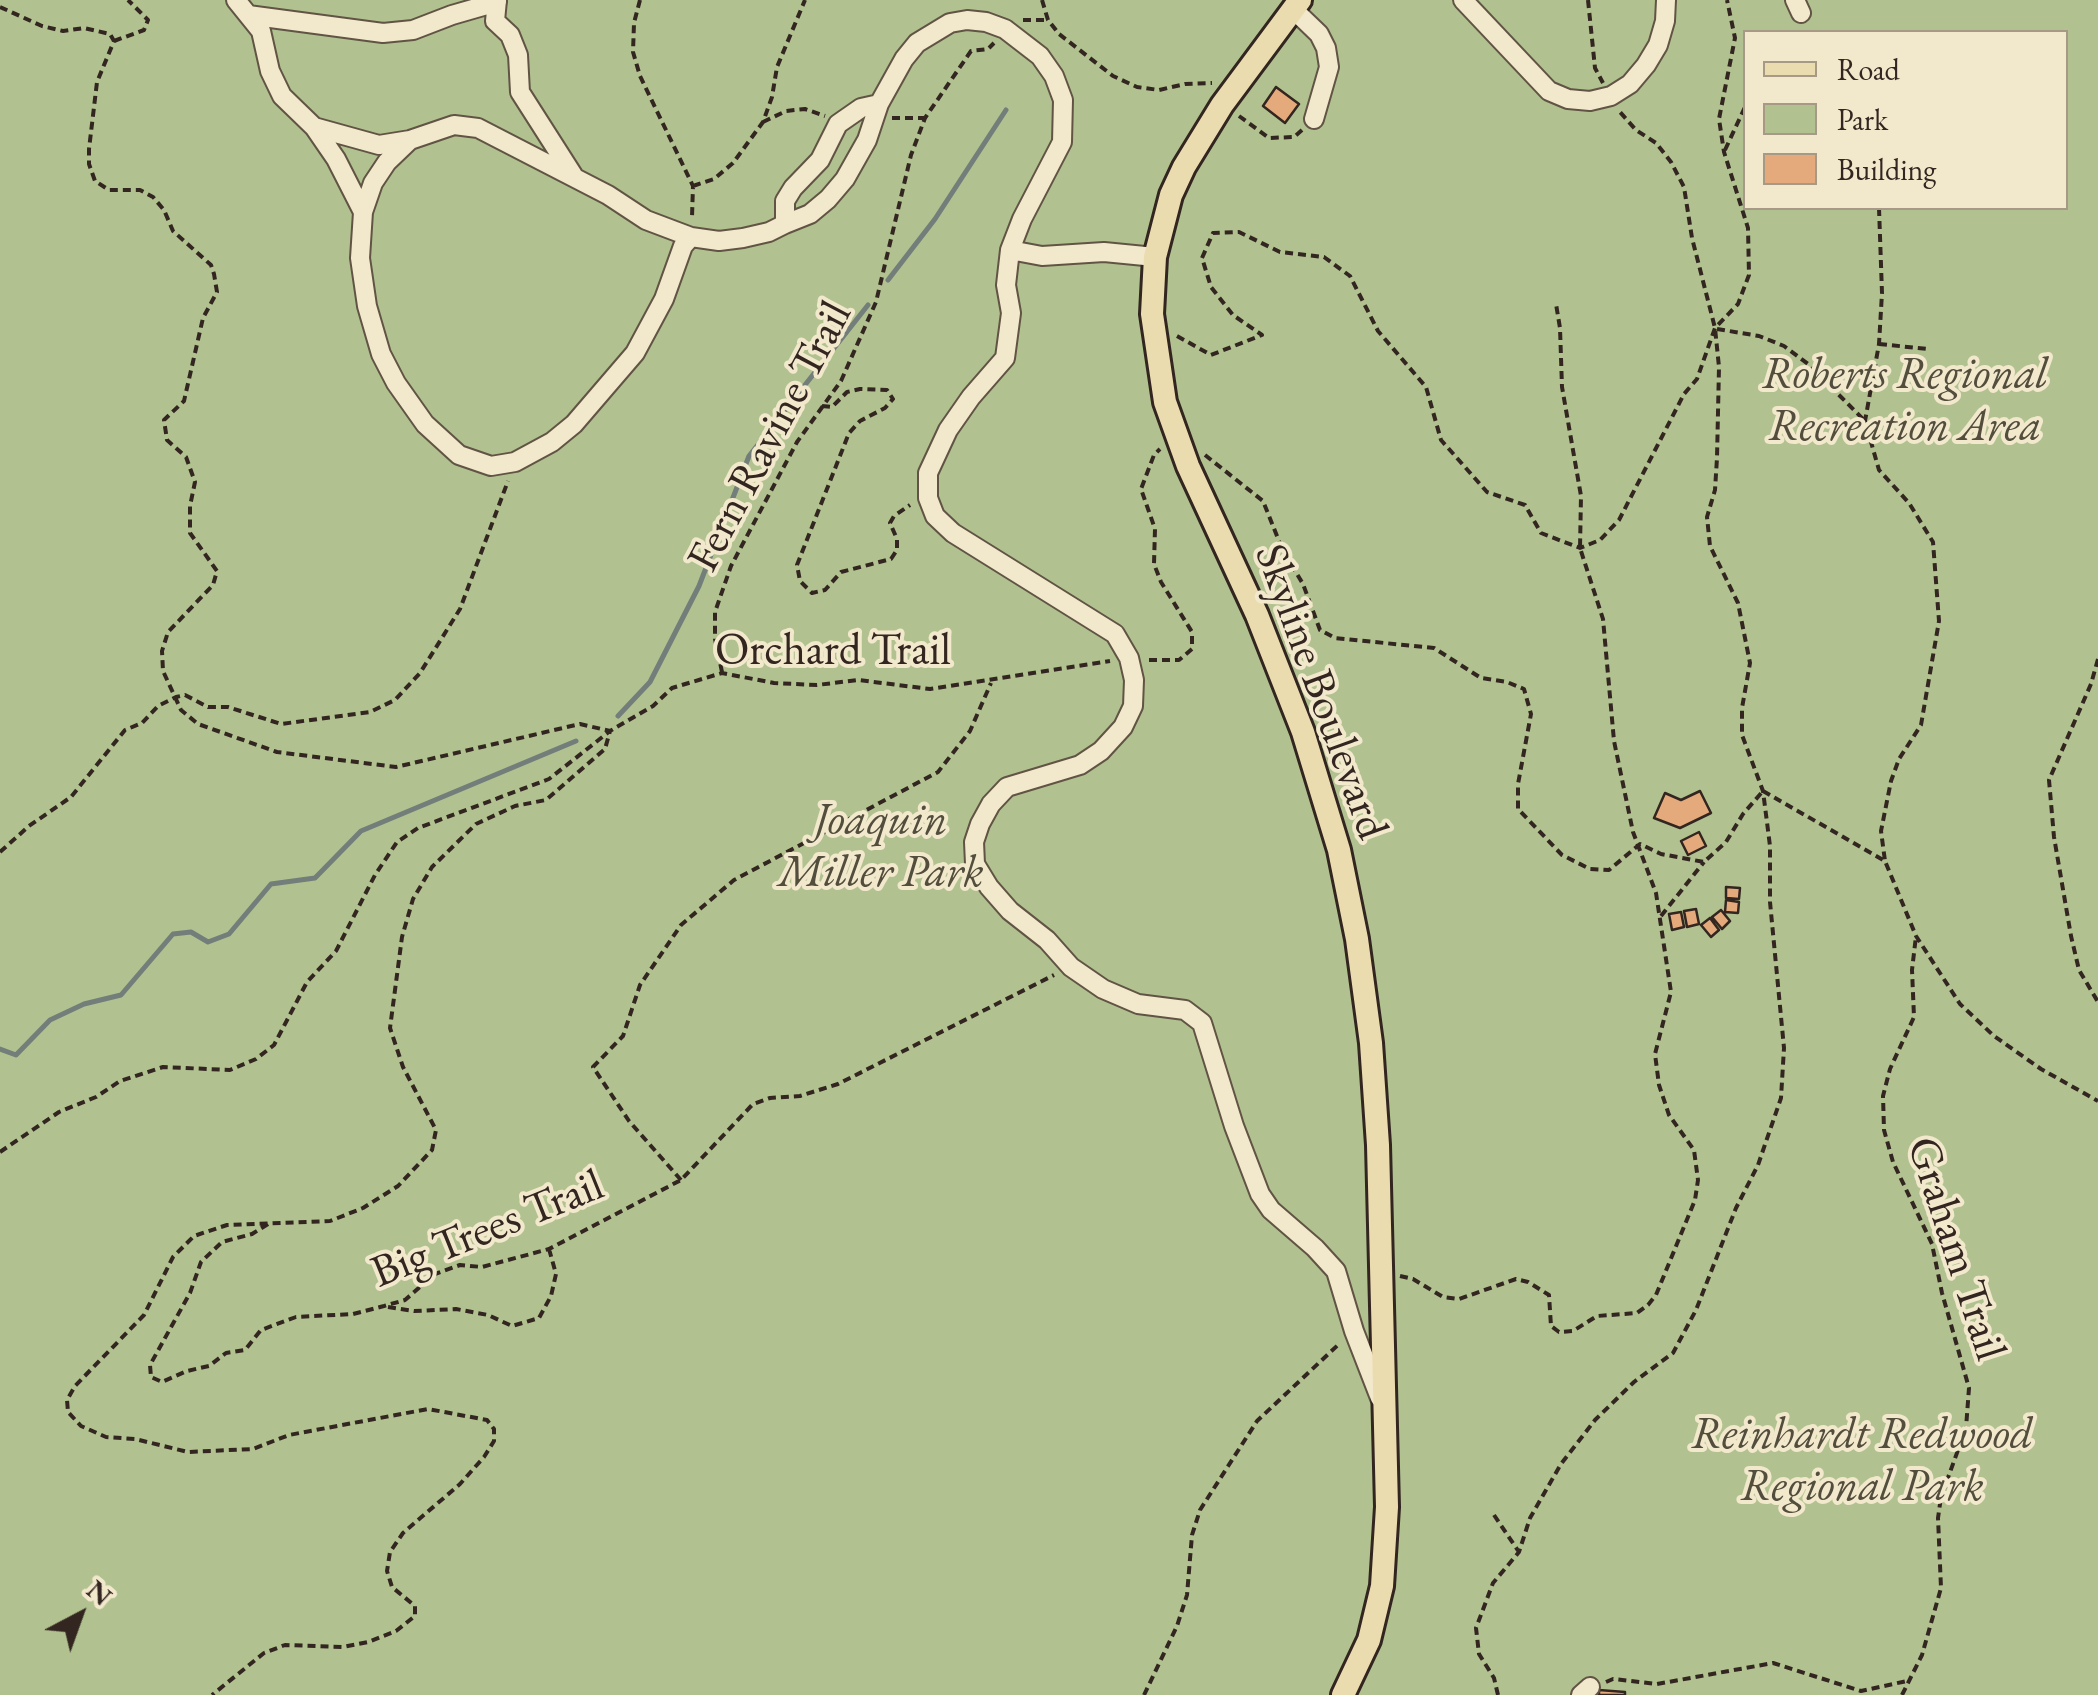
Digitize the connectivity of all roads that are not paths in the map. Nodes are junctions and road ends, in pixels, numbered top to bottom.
1 (1463, 0) edge
2 (1666, 0) edge
3 (497, 1) edge
4 (1297, 5) edge
5 (242, 8) edge
6 (878, 111) junction
7 (1314, 118) road end
8 (314, 127) junction
9 (410, 140) junction
10 (574, 176) junction
11 (364, 212) junction
12 (785, 224) junction
13 (692, 237) junction
14 (1010, 250) junction
15 (1155, 257) junction
16 (1384, 1407) junction
17 (1343, 1695) edge

1 - 2 lane
3 - 5 lane
3 - 10 lane
4 - 7 lane
4 - 15 main road, Skyline Boulevard
5 - 8 lane
6 - 12 lane
6 - 12 lane
6 - 14 lane
8 - 9 lane
8 - 11 lane
9 - 10 lane
9 - 11 lane
10 - 13 lane
11 - 13 lane
12 - 13 lane
14 - 15 lane
14 - 16 lane
15 - 16 main road, Skyline Boulevard
16 - 17 main road, Skyline Boulevard

